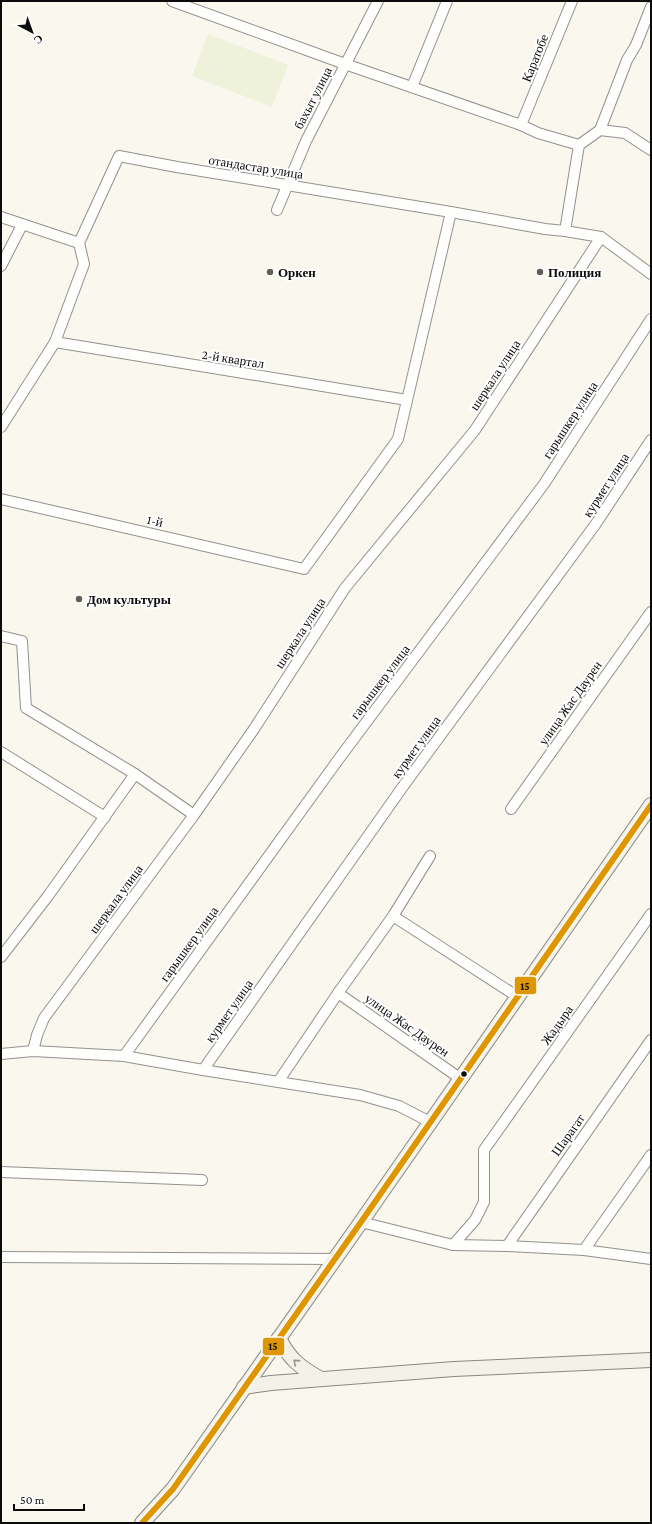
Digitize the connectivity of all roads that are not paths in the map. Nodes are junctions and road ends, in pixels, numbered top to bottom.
1 (172, 1) edge
2 (378, 1) edge
3 (447, 1) edge
4 (572, 1) edge
5 (651, 7) edge
6 (345, 64) junction
7 (412, 87) junction
8 (522, 125) junction
9 (600, 130) junction
10 (579, 145) junction
11 (651, 150) edge
12 (288, 185) junction
13 (277, 210) dead end
14 (451, 212) junction
15 (1, 217) edge
16 (22, 225) junction
17 (565, 231) junction
18 (601, 237) junction
19 (79, 242) junction
20 (1, 266) edge
21 (651, 274) edge
22 (651, 319) edge
23 (55, 342) junction
24 (407, 400) junction
25 (1, 427) edge
26 (651, 440) edge
27 (1, 499) edge
28 (651, 612) edge
29 (1, 636) edge
30 (1, 752) edge
31 (135, 774) junction
32 (651, 805) edge
33 (511, 809) dead end
34 (194, 815) junction
35 (105, 817) junction
36 (430, 856) dead end
37 (651, 914) edge
38 (393, 916) junction
39 (1, 957) edge
40 (338, 993) junction
41 (518, 997) junction
42 (651, 1040) edge
43 (33, 1051) junction
44 (1, 1054) edge
45 (124, 1056) junction
46 (203, 1070) junction
47 (460, 1079) junction
48 (278, 1082) junction
49 (430, 1122) junction
50 (651, 1155) edge
51 (1, 1172) edge
52 (202, 1180) dead end
53 (361, 1222) junction
54 (453, 1245) junction
55 (507, 1246) junction
56 (584, 1250) junction
57 (1, 1256) edge
58 (335, 1259) junction
59 (651, 1259) edge
60 (279, 1338) junction
61 (651, 1360) edge
62 (321, 1379) junction
63 (244, 1387) junction
64 (142, 1523) edge

1 - 6 street
2 - 6 street, бахыт улица
3 - 7 street
4 - 8 street, Каратобе
5 - 9 street
6 - 7 street
6 - 12 street, бахыт улица
7 - 8 street
8 - 10 street
9 - 10 street
9 - 11 street
10 - 17 street
12 - 13 street, бахыт улица
12 - 14 street, отандастар улица
12 - 19 street, отандастар улица
14 - 17 street, отандастар улица
14 - 24 street
15 - 16 street
16 - 19 street
16 - 20 street
17 - 18 street, отандастар улица
18 - 21 street
18 - 34 street, шеркала улица
19 - 23 street
22 - 45 street, гарышкер улица
23 - 24 street, 2-й квартал
23 - 25 street
24 - 27 street, 1-й
26 - 46 street, курмет улица
28 - 33 street, улица Жас Даурен
29 - 31 street
30 - 35 street
31 - 34 street
31 - 35 street
32 - 41 main road
34 - 43 street, шеркала улица
35 - 39 street
36 - 38 street
37 - 54 street, Жадыра
38 - 40 street
38 - 41 street
40 - 47 street, улица Жас Даурен
40 - 48 street
41 - 47 main road
42 - 55 street, Шарагат
43 - 44 street
43 - 45 street
45 - 46 street
46 - 48 street
47 - 49 main road
48 - 49 street
49 - 53 main road
50 - 56 street
51 - 52 street
53 - 54 street
53 - 58 main road
54 - 55 street
55 - 56 street
56 - 59 street
57 - 58 street
58 - 60 main road
62 -> 60 main road
60 - 63 main road
61 - 62 main road
62 - 63 main road
63 - 64 main road

